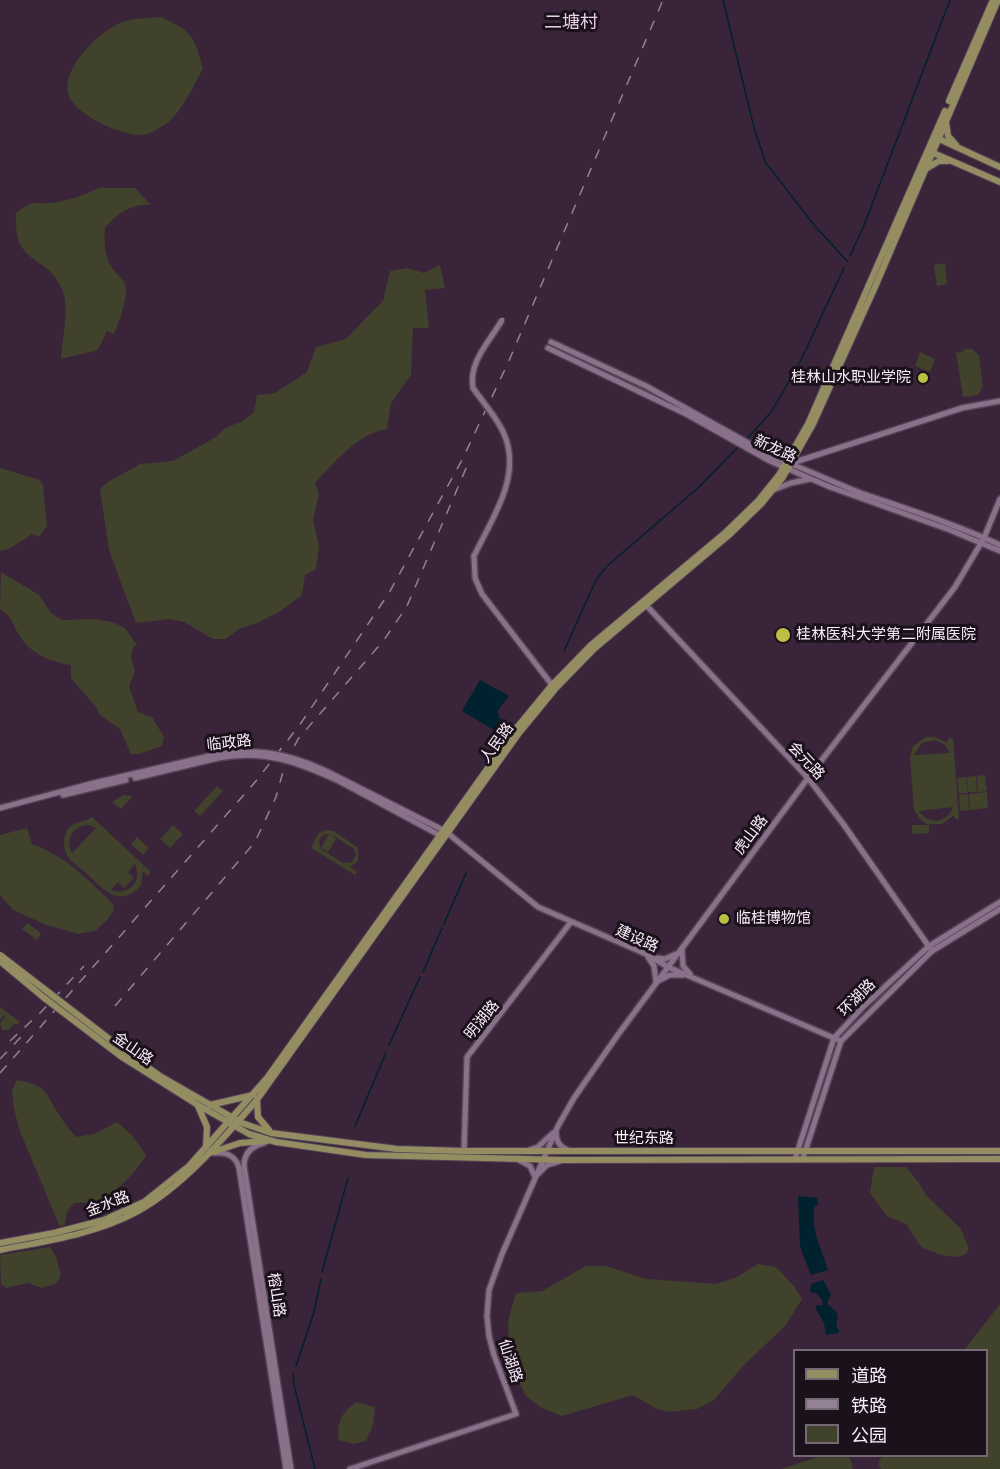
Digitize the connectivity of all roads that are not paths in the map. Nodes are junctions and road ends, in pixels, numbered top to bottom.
1 (993, 0) edge
2 (998, 0) edge
3 (946, 119) junction
4 (936, 137) junction
5 (958, 147) junction
6 (930, 151) junction
7 (952, 161) junction
8 (1000, 167) edge
9 (924, 171) junction
10 (1000, 182) edge
11 (502, 320) dead end
12 (551, 342) dead end
13 (548, 348) dead end
14 (1000, 401) edge
15 (738, 441) junction
16 (810, 457) junction
17 (788, 465) junction
18 (812, 471) junction
19 (812, 479) junction
20 (772, 491) junction
21 (1000, 499) edge
22 (982, 540) junction
23 (1000, 545) edge
24 (1000, 551) edge
25 (645, 604) junction
26 (552, 685) junction
27 (808, 778) junction
28 (0, 810) edge
29 (445, 835) junction
30 (1000, 902) edge
31 (1000, 909) edge
32 (571, 922) junction
33 (682, 949) junction
34 (930, 949) junction
35 (646, 954) junction
36 (0, 955) edge
37 (0, 961) edge
38 (668, 967) junction
39 (693, 977) junction
40 (656, 984) junction
41 (834, 1038) junction
42 (841, 1041) junction
43 (124, 1054) junction
44 (255, 1097) junction
45 (198, 1105) junction
46 (210, 1105) junction
47 (234, 1122) junction
48 (556, 1129) junction
49 (272, 1133) junction
50 (272, 1141) junction
51 (206, 1148) junction
52 (464, 1151) junction
53 (526, 1151) junction
54 (545, 1151) junction
55 (572, 1151) junction
56 (1000, 1151) edge
57 (796, 1155) junction
58 (804, 1155) junction
59 (204, 1156) junction
60 (1000, 1159) edge
61 (519, 1160) junction
62 (541, 1160) junction
63 (562, 1160) junction
64 (535, 1177) junction
65 (0, 1243) edge
66 (0, 1250) edge
67 (290, 1469) edge
68 (350, 1469) edge

1 - 4 main road
2 - 3 main road
3 - 4 main road
3 - 5 main road
4 - 5 main road
4 - 6 main road
5 - 8 main road
6 - 7 main road
6 - 9 main road
6 - 17 main road
7 - 9 main road
7 - 10 main road
9 - 17 main road
11 - 26 street, bridge
12 - 15 street, 新龙路
13 - 15 street, 新龙路
14 - 16 street
15 - 17 street, 新龙路
16 - 17 street
16 - 18 street
17 - 18 street, 新龙路
17 - 19 street, 新龙路
17 - 20 main road, 人民路
17 - 25 main road, 人民路
18 - 22 street, 新龙路
19 - 20 street
19 - 22 street, 新龙路
20 - 25 main road, 人民路
21 - 22 street, 虎山路
22 - 23 street, 新龙路
22 - 24 street, 新龙路
22 - 27 street, 虎山路
25 - 26 main road, 人民路
25 - 27 street, 会元路
25 - 29 main road, 人民路
26 - 29 main road, 人民路
27 - 33 street, 虎山路
27 - 34 street, 会元路
28 - 29 street, 临政路, bridge
29 - 32 street, 建设路
29 - 44 main road, 人民路
30 - 34 street, 环湖路
31 - 34 street, 环湖路
32 - 35 street, 建设路
32 - 52 street, 明湖路
33 - 35 street
33 - 38 street, 虎山路
33 - 39 street
34 - 41 street, 环湖路
34 - 42 street, 环湖路
35 - 38 street, 建设路
35 - 40 street
36 - 43 main road, 金山路, bridge
37 - 43 main road, 金山路, bridge
38 - 39 street, 建设路
38 - 40 street, 虎山路
39 - 40 street
39 - 41 street, 建设路
40 - 48 street, 虎山路
41 - 42 street, 建设路
41 - 57 street, 环湖路
42 - 58 street, 环湖路
43 - 45 main road, 金山路
43 - 46 main road, 金山路
44 - 46 main road
44 - 47 main road, 人民路
44 - 49 main road
45 - 47 main road, 金山路
45 - 51 main road
46 - 47 main road, 金山路
47 - 49 main road, 世纪东路
47 - 50 main road, 金山路
47 - 51 main road, 金水路
47 - 59 main road, 金水路
48 - 53 street
48 - 54 street, 虎山路
48 - 55 street
49 - 52 main road, 世纪东路
50 - 59 main road
50 - 61 main road, 世纪东路
50 - 67 street, 榕山路
51 - 65 main road, 金水路
52 - 53 main road, 世纪东路
53 - 54 main road, 世纪东路
54 - 55 main road, 世纪东路
54 - 62 street, 仙湖路
55 - 57 main road, 世纪东路
56 - 58 main road, 世纪东路
57 - 58 main road, 世纪东路
57 - 63 main road, 世纪东路
58 - 60 main road, 世纪东路
59 - 66 main road, 金水路
59 - 67 street, 榕山路
61 - 62 main road, 世纪东路
61 - 64 street
62 - 63 main road, 世纪东路
62 - 64 street, 仙湖路
63 - 64 street
64 - 68 street, 仙湖路

